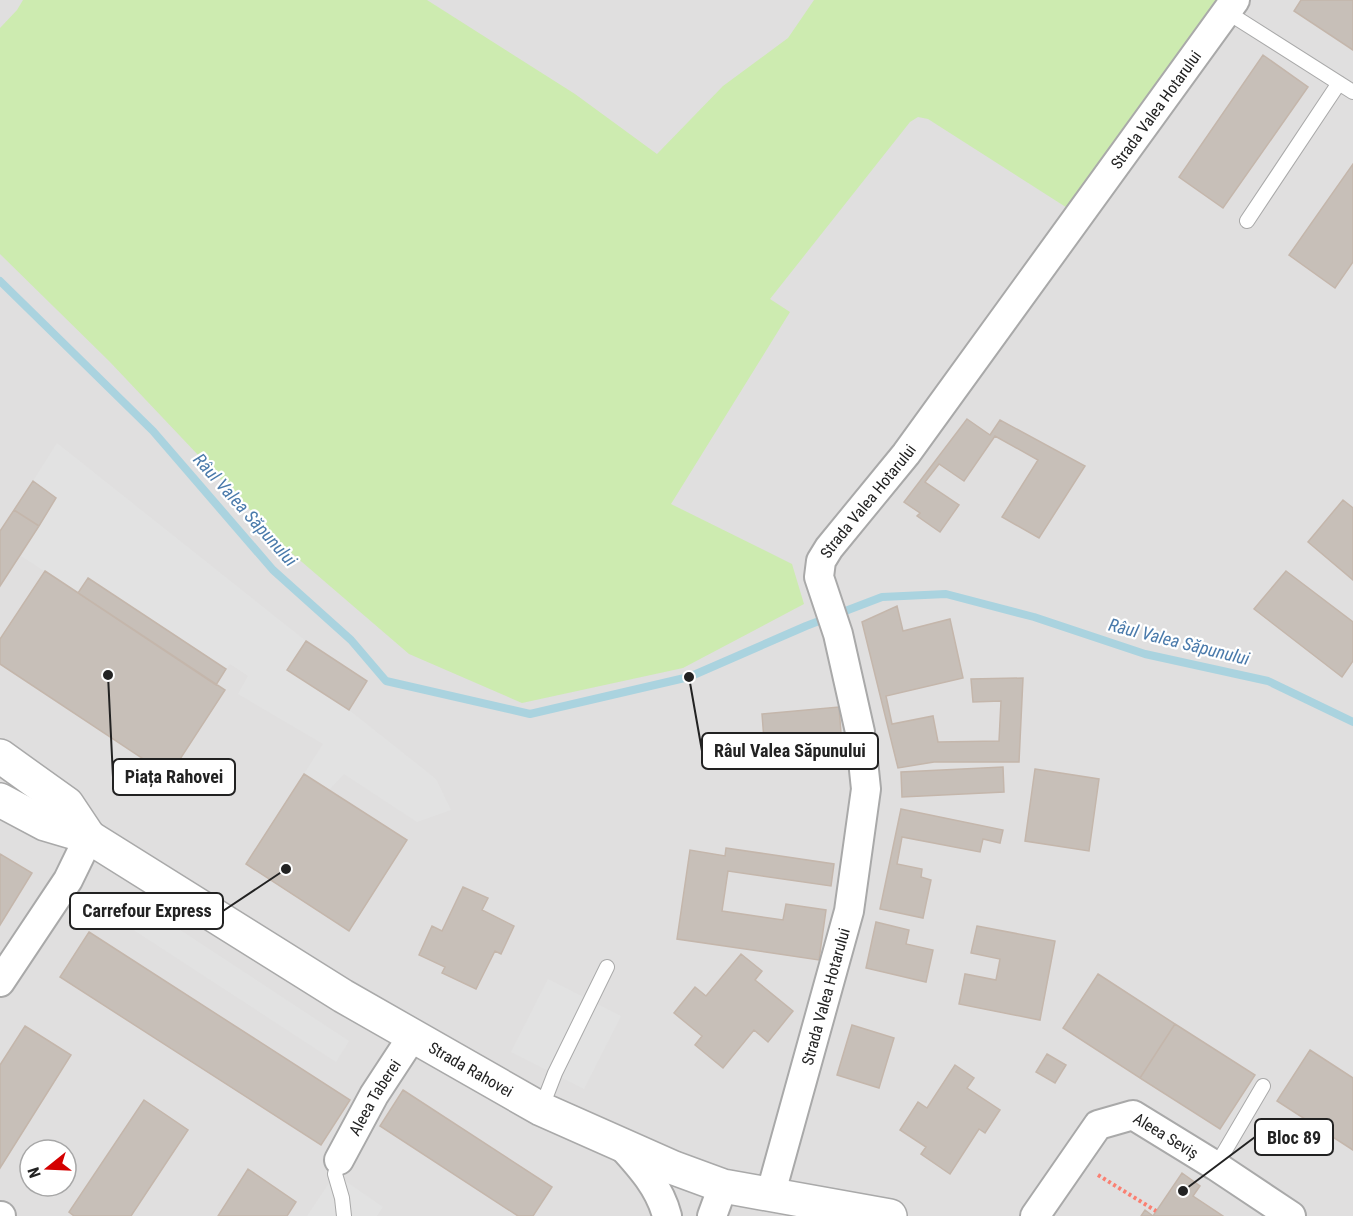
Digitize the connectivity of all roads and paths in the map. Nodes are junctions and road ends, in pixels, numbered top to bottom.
1 (1231, 6) edge
2 (1340, 83) junction
3 (1353, 92) edge
4 (1247, 221) dead end
5 (0, 756) edge
6 (0, 800) edge
7 (89, 837) junction
8 (9, 950) edge
9 (607, 967) dead end
10 (0, 982) edge
11 (412, 1036) junction
12 (1263, 1086) dead end
13 (541, 1108) junction
14 (622, 1146) junction
15 (339, 1160) joint
16 (1074, 1161) junction
17 (1216, 1166) junction
18 (723, 1186) junction
19 (770, 1196) junction
20 (1156, 1211) dead end
21 (344, 1216) edge
22 (667, 1216) edge
23 (712, 1216) edge
24 (891, 1216) edge
25 (1035, 1216) edge
26 (1291, 1216) edge

1 - 2 lane
1 - 19 street, Strada Valea Hotarului
2 - 3 lane
2 - 4 lane
5 - 7 street, Strada Rahovei
6 - 7 street, Strada Rahovei
7 - 8 street
7 - 11 street, Strada Rahovei
8 - 10 street
9 - 13 lane
11 - 13 street, Strada Rahovei
11 - 15 street, Aleea Taberei
12 - 17 lane
13 - 14 street, Strada Rahovei
14 - 18 street, Strada Rahovei
14 - 22 street
15 - 21 lane
16 - 17 street, Aleea Seviș
16 - 20 path
16 - 25 street, Aleea Seviș
17 - 26 street, Aleea Seviș
18 - 19 street, Strada Rahovei
18 - 23 street
19 - 24 street, Strada Rahovei

